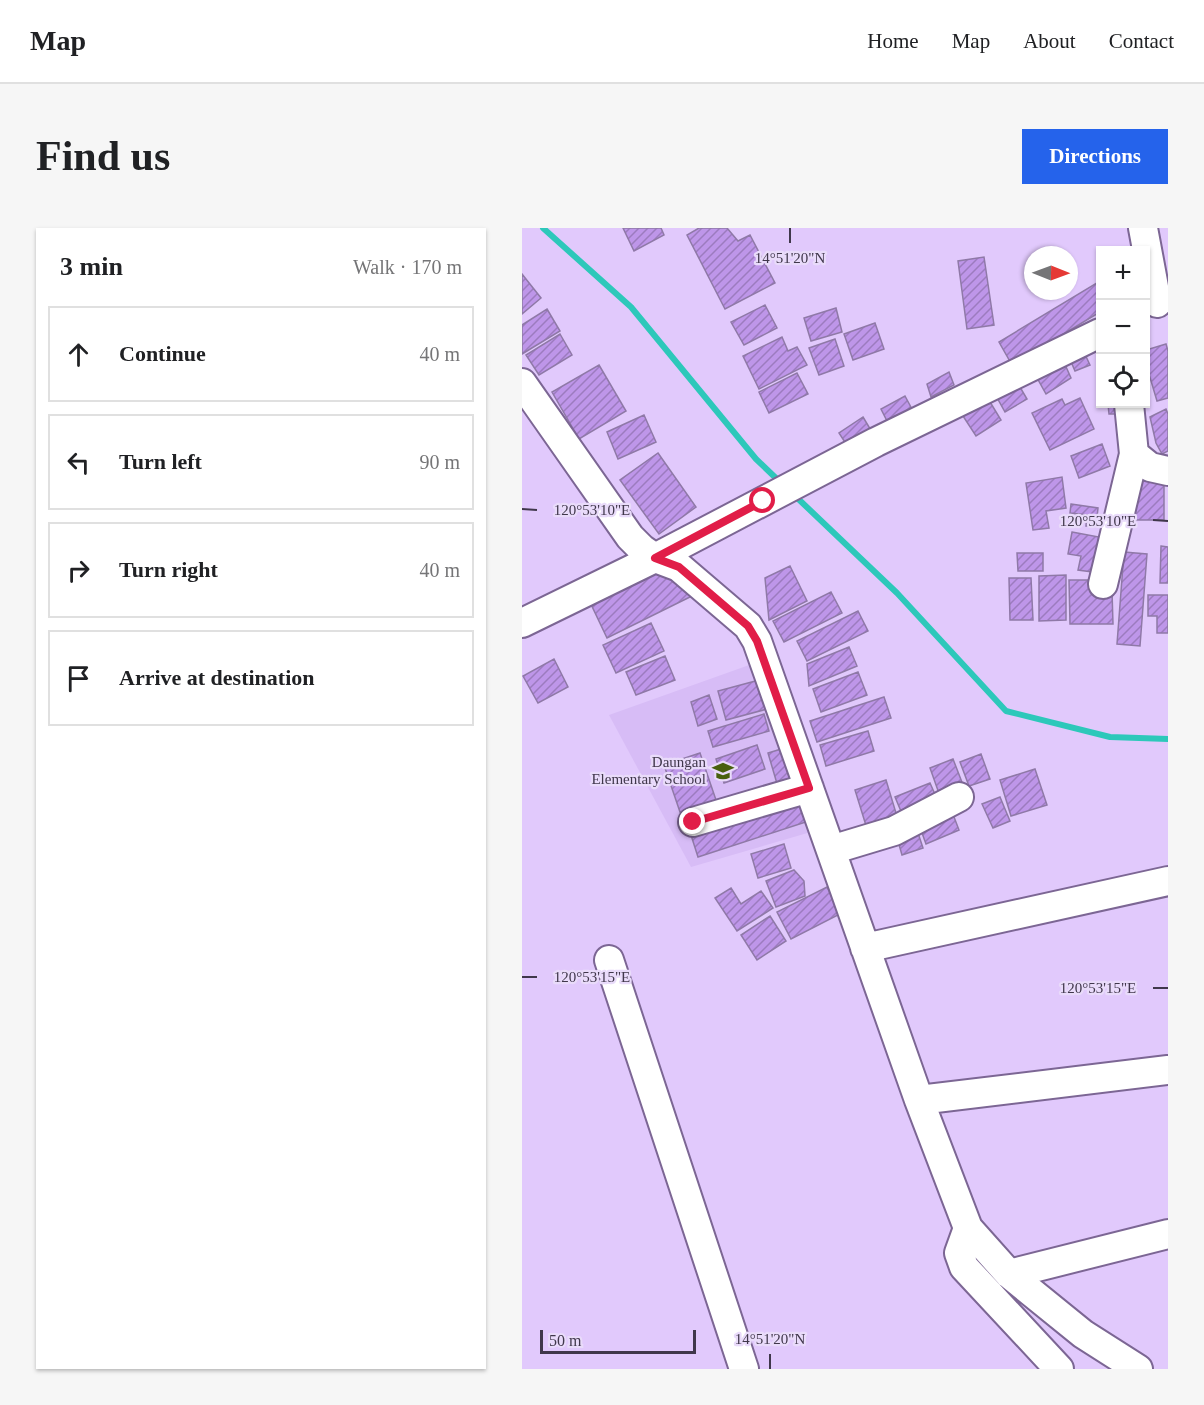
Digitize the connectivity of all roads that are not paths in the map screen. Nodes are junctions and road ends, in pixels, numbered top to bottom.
1 (1143, 228) edge
2 (1157, 303) edge
3 (1096, 335) edge
4 (522, 383) edge
5 (1129, 408) edge
6 (1134, 454) junction
7 (1168, 471) edge
8 (655, 558) junction
9 (1103, 584) dead end
10 (522, 623) edge
11 (809, 788) junction
12 (959, 797) dead end
13 (693, 822) dead end
14 (831, 850) junction
15 (1168, 881) edge
16 (865, 948) junction
17 (609, 960) dead end
18 (1168, 1070) edge
19 (919, 1100) junction
20 (968, 1228) junction
21 (1168, 1234) edge
22 (1009, 1274) junction
23 (744, 1369) edge
24 (1059, 1369) edge
25 (1138, 1369) edge

1 - 2 street
3 - 8 street
4 - 8 street
5 - 6 street
6 - 7 street
6 - 9 street
8 - 10 street
8 - 11 street
11 - 13 street
11 - 14 street
12 - 14 street
14 - 16 street
15 - 16 street
16 - 19 street
17 - 23 street
18 - 19 street
19 - 20 street
20 - 22 street
20 - 24 street
21 - 22 street
22 - 25 street

